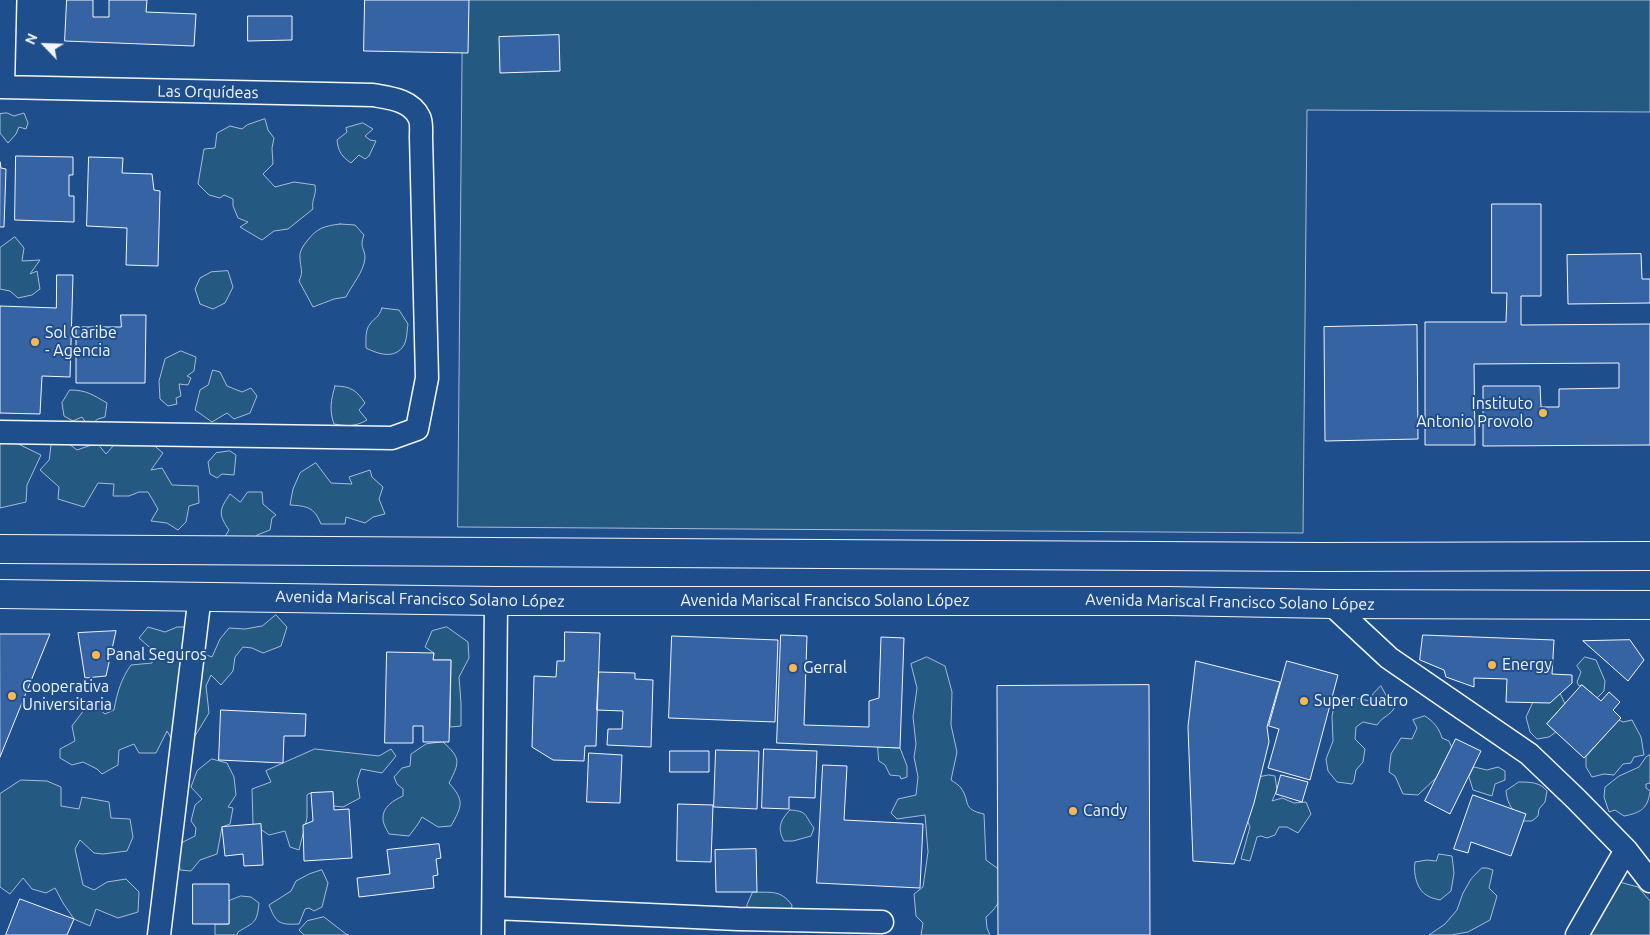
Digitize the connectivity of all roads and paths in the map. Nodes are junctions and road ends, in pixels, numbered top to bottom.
1 (5, 0) edge
2 (1, 87) edge
3 (0, 432) edge
4 (0, 548) edge
5 (1650, 556) edge
6 (0, 594) edge
7 (200, 595) junction
8 (496, 601) junction
9 (1331, 604) junction
10 (1650, 605) edge
11 (1626, 850) junction
12 (1650, 881) edge
13 (494, 908) junction
14 (882, 922) dead end
15 (159, 935) edge
16 (493, 935) edge
17 (1577, 935) edge

1 - 2 street
2 - 3 street, Las Orquídeas
4 - 5 main road
6 - 7 main road, Avenida Mariscal Francisco Solano López
7 - 8 main road, Avenida Mariscal Francisco Solano López
7 - 15 street
8 - 9 main road, Avenida Mariscal Francisco Solano López
8 - 13 street
9 - 10 main road, Avenida Mariscal Francisco Solano López
9 - 11 street
11 - 12 street
11 - 17 street
13 - 14 street
13 - 16 street

